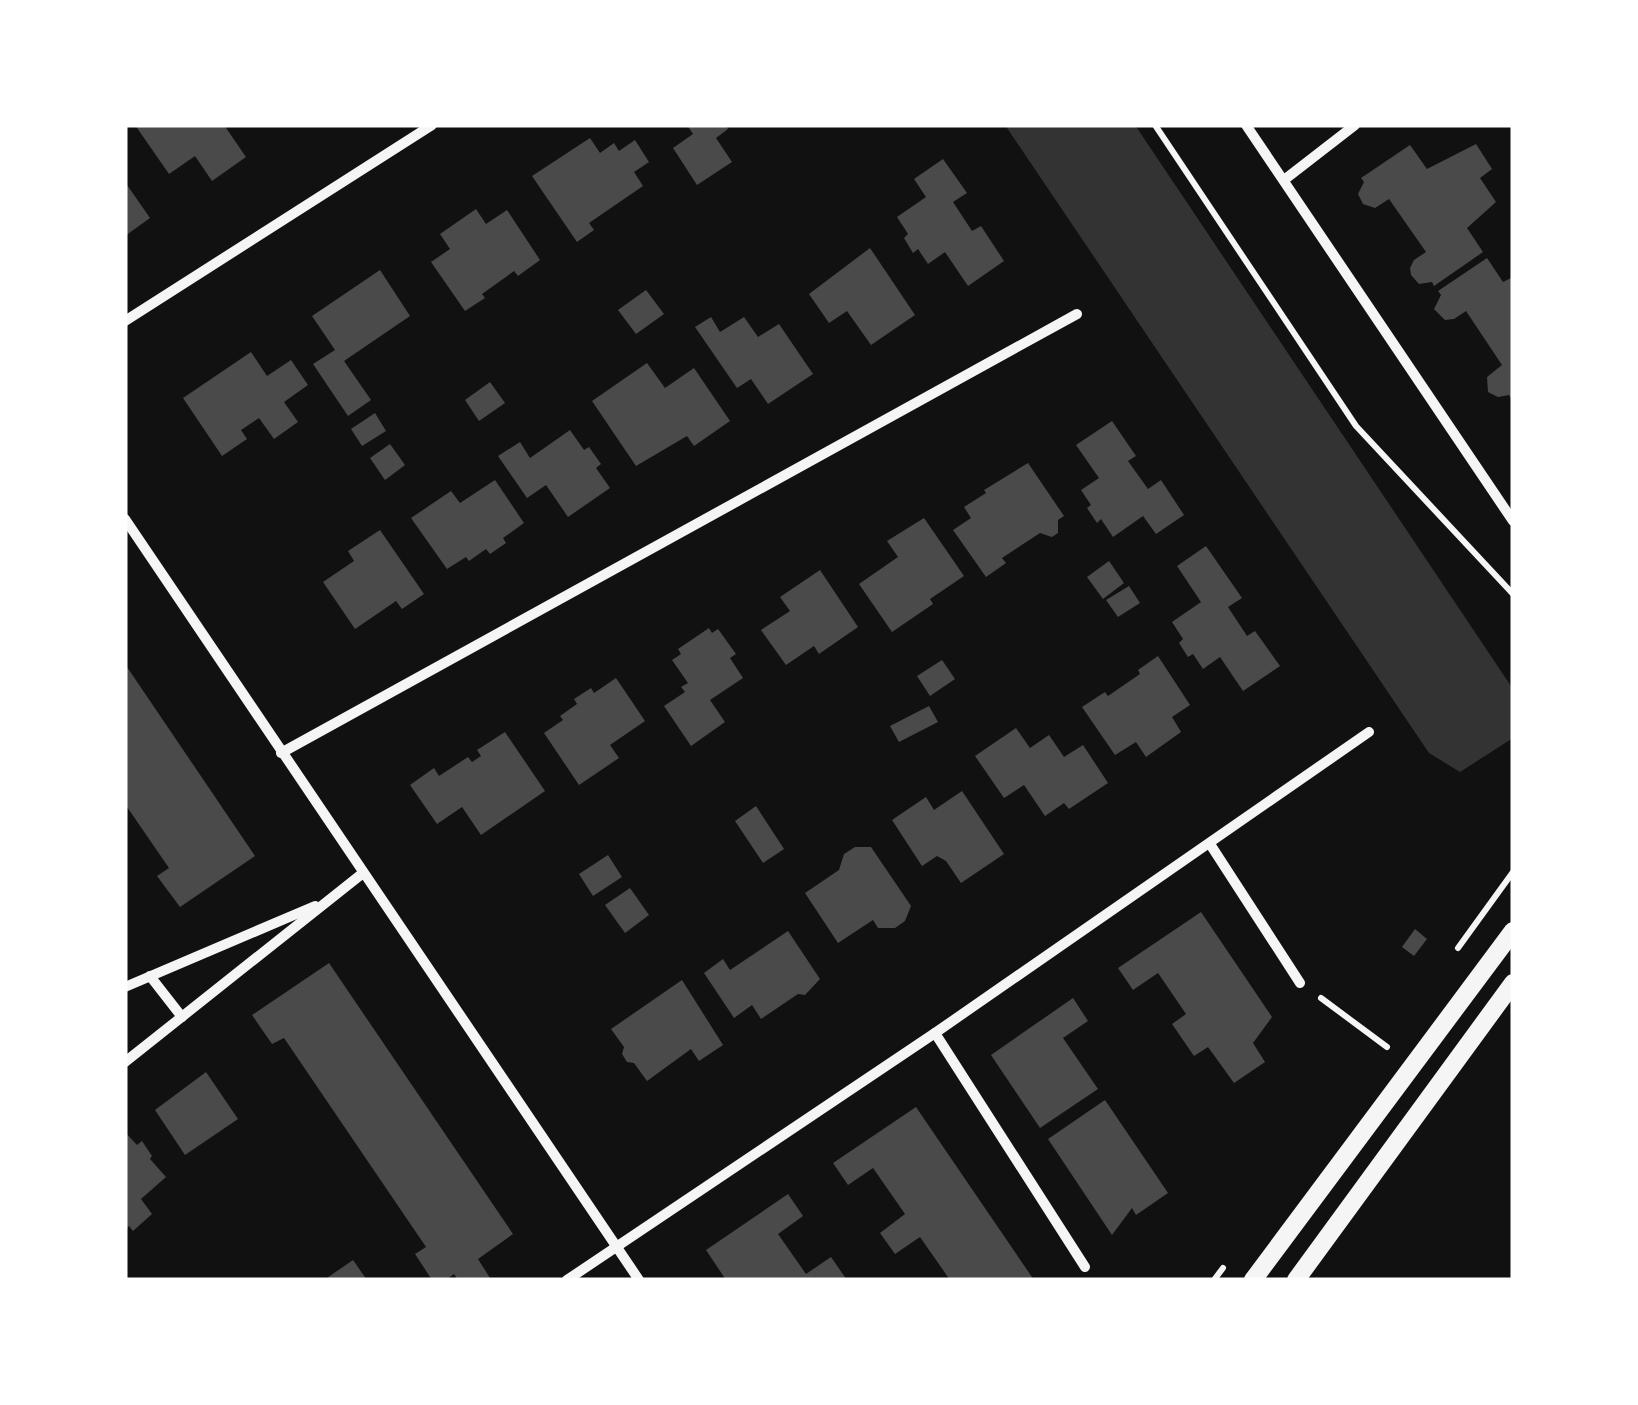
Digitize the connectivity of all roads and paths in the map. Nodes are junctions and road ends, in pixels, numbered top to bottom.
1 (432, 125) edge
2 (1155, 125) edge
3 (1246, 125) edge
4 (1355, 125) edge
5 (1284, 180) junction
6 (1077, 314) dead end
7 (125, 322) edge
8 (125, 519) edge
9 (1513, 520) edge
10 (1513, 594) edge
11 (1369, 732) dead end
12 (281, 752) junction
13 (1210, 844) junction
14 (363, 873) junction
15 (330, 900) junction
16 (1513, 931) edge
17 (150, 976) junction
18 (1300, 983) joint
19 (1513, 983) edge
20 (125, 987) edge
21 (182, 1017) junction
22 (935, 1033) junction
23 (1386, 1047) dead end
24 (125, 1062) edge
25 (617, 1246) junction
26 (1085, 1267) dead end
27 (566, 1280) edge
28 (639, 1280) edge
29 (1252, 1280) edge
30 (1296, 1280) edge

1 - 7 street
2 - 10 path
3 - 5 street
4 - 5 street
5 - 9 street
6 - 12 street
8 - 12 street
11 - 13 street
12 - 14 street
13 - 18 street
13 - 22 street
14 - 15 street
14 - 25 street
15 - 17 street
15 - 21 street
16 - 29 street
17 - 20 street
17 - 21 street
18 - 23 path
19 - 30 street
21 - 24 street
22 - 25 street
22 - 26 street
25 - 27 street
25 - 28 street

